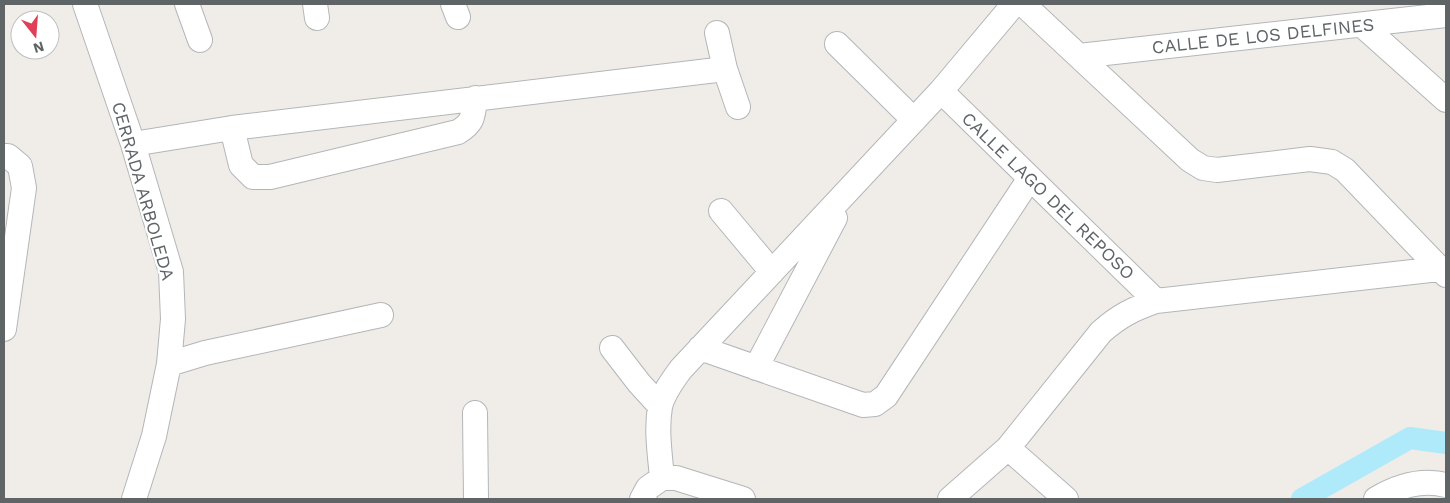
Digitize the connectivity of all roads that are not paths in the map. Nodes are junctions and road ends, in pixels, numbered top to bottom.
1 (85, 4) edge
2 (186, 4) edge
3 (1014, 4) edge
4 (1023, 4) edge
5 (1446, 15) edge
6 (1362, 25) junction
7 (717, 33) dead end
8 (200, 40) dead end
9 (837, 44) dead end
10 (1079, 56) junction
11 (726, 69) junction
12 (941, 91) junction
13 (475, 98) junction
14 (1446, 100) edge
15 (738, 107) dead end
16 (914, 120) junction
17 (232, 128) junction
18 (133, 144) junction
19 (4, 156) edge
20 (1030, 178) junction
21 (848, 192) junction
22 (721, 211) dead end
23 (772, 272) junction
24 (1443, 272) edge
25 (1156, 301) junction
26 (381, 315) dead end
27 (4, 329) edge
28 (612, 348) dead end
29 (700, 348) junction
30 (169, 364) junction
31 (756, 368) junction
32 (660, 406) junction
33 (475, 413) dead end
34 (1008, 448) junction
35 (662, 478) junction
36 (1446, 485) edge
37 (134, 499) edge
38 (476, 499) edge
39 (642, 499) edge
40 (744, 499) edge
41 (950, 499) edge
42 (1066, 499) edge
43 (1376, 499) edge

1 - 18 street, CERRADA ARBOLEDA
2 - 8 street
3 - 12 street
4 - 10 street
5 - 6 street, CALLE DE LOS DELFINES
6 - 10 street, CALLE DE LOS DELFINES
6 - 14 street
7 - 11 street
9 - 16 street
10 - 24 street
11 - 13 street
11 - 15 street
12 - 16 street
12 - 20 street, CALLE LAGO DEL REPOSO
13 - 17 street
13 - 17 street
16 - 21 street
17 - 18 street
18 - 30 street, CERRADA ARBOLEDA
19 - 27 street
20 - 25 street, CALLE LAGO DEL REPOSO
20 - 31 street
21 - 23 street
21 - 31 street
22 - 23 street
23 - 29 street
24 - 25 street
25 - 34 street
26 - 30 street
28 - 32 street
29 - 31 street
29 - 32 street
30 - 37 street, CERRADA ARBOLEDA
32 - 35 street
33 - 38 street
34 - 41 street
34 - 42 street
35 - 39 street
35 - 40 street
36 - 43 street

